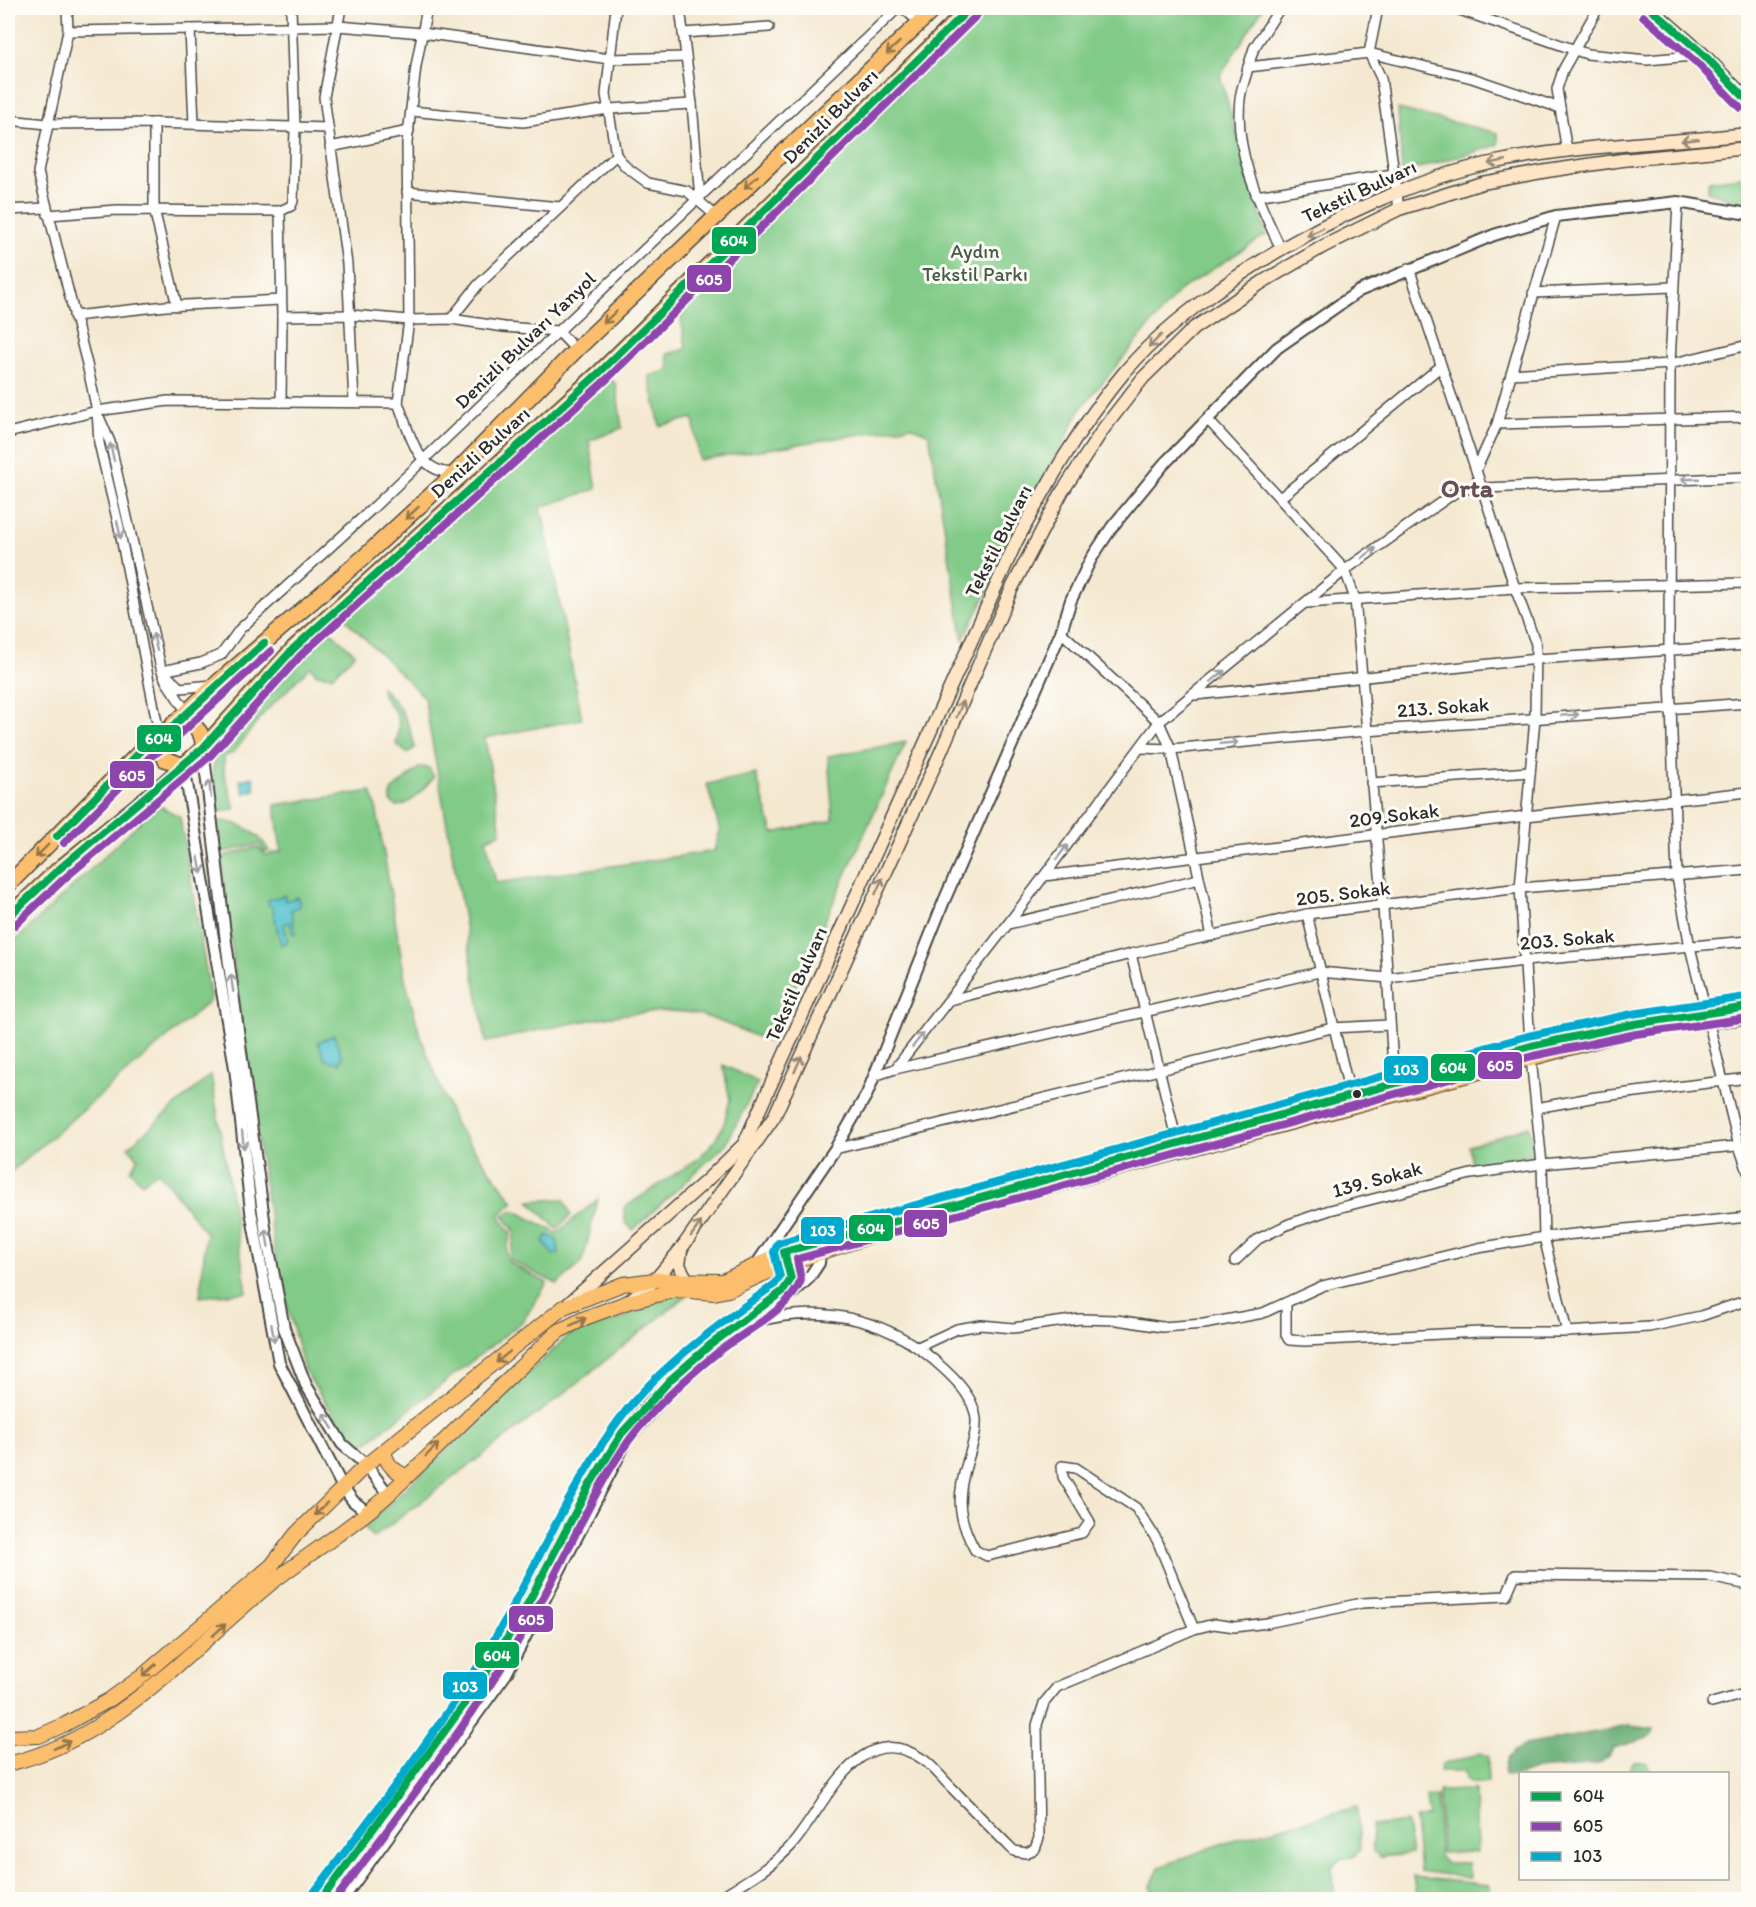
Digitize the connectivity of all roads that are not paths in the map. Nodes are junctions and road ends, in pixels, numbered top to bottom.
1 (67, 8) edge
2 (291, 8) edge
3 (341, 8) edge
4 (427, 8) edge
5 (616, 8) edge
6 (680, 8) edge
7 (897, 8) edge
8 (903, 8) edge
9 (935, 8) edge
10 (970, 8) edge
11 (1280, 8) edge
12 (1378, 8) edge
13 (1454, 8) edge
14 (1598, 8) edge
15 (1650, 8) edge
16 (920, 22) junction
17 (291, 26) junction
18 (338, 26) junction
19 (769, 27) dead end
20 (190, 29) junction
21 (68, 31) junction
22 (422, 33) junction
23 (683, 33) junction
24 (1574, 50) junction
25 (1369, 52) junction
26 (1704, 55) junction
27 (686, 57) junction
28 (610, 59) junction
29 (1248, 67) junction
30 (1749, 101) edge
31 (692, 104) junction
32 (1560, 108) junction
33 (609, 109) junction
34 (411, 111) junction
35 (8, 120) edge
36 (154, 123) junction
37 (46, 124) junction
38 (194, 124) junction
39 (294, 128) junction
40 (328, 128) junction
41 (409, 131) junction
42 (1749, 134) edge
43 (330, 147) junction
44 (1749, 148) edge
45 (1567, 152) junction
46 (616, 155) junction
47 (1394, 174) junction
48 (406, 192) junction
49 (1396, 192) junction
50 (1256, 196) junction
51 (700, 199) junction
52 (1678, 202) junction
53 (560, 207) junction
54 (154, 209) junction
55 (1399, 209) junction
56 (8, 210) edge
57 (280, 211) junction
58 (47, 212) junction
59 (1749, 214) edge
60 (716, 216) junction
61 (1556, 216) junction
62 (1281, 249) junction
63 (1409, 268) junction
64 (1673, 287) junction
65 (1533, 293) junction
66 (281, 300) junction
67 (177, 306) junction
68 (351, 315) junction
69 (74, 316) junction
70 (282, 316) junction
71 (451, 319) junction
72 (409, 320) junction
73 (558, 331) junction
74 (1749, 345) edge
75 (576, 350) junction
76 (1670, 364) junction
77 (1440, 367) junction
78 (1511, 374) junction
79 (281, 402) junction
80 (354, 402) junction
81 (398, 403) junction
82 (97, 411) junction
83 (1749, 417) edge
84 (1670, 420) junction
85 (1209, 421) junction
86 (1497, 423) junction
87 (8, 433) edge
88 (423, 461) junction
89 (1477, 468) junction
90 (455, 473) junction
91 (1749, 477) edge
92 (1670, 479) junction
93 (1481, 486) junction
94 (1280, 498) junction
95 (1345, 570) junction
96 (1749, 583) edge
97 (1670, 585) junction
98 (1515, 588) junction
99 (1355, 599) junction
100 (1307, 603) junction
101 (1061, 632) junction
102 (1749, 645) edge
103 (1669, 649) junction
104 (1537, 659) junction
105 (162, 671) junction
106 (1362, 677) junction
107 (216, 684) junction
108 (1194, 695) junction
109 (1749, 703) edge
110 (1670, 708) junction
111 (186, 712) junction
112 (1535, 718) junction
113 (1159, 722) junction
114 (174, 723) junction
115 (199, 730) junction
116 (1366, 730) junction
117 (160, 738) junction
118 (203, 748) junction
119 (1140, 748) junction
120 (1171, 749) junction
121 (184, 766) junction
122 (1530, 772) junction
123 (1371, 783) junction
124 (1749, 792) edge
125 (1674, 799) junction
126 (1526, 816) junction
127 (1376, 835) junction
128 (1196, 858) junction
129 (1749, 870) edge
130 (1044, 876) junction
131 (1677, 877) junction
132 (1199, 879) junction
133 (8, 885) edge
134 (1520, 888) junction
135 (1383, 906) junction
136 (1307, 914) junction
137 (8, 916) edge
138 (1008, 924) junction
139 (1212, 936) junction
140 (1749, 940) edge
141 (1690, 947) junction
142 (1131, 954) junction
143 (1524, 961) junction
144 (1319, 972) junction
145 (1388, 978) junction
146 (950, 1000) junction
147 (1749, 1007) edge
148 (1147, 1011) junction
149 (1708, 1017) junction
150 (1749, 1017) edge
151 (1389, 1025) junction
152 (1332, 1028) junction
153 (1531, 1052) junction
154 (238, 1058) junction
155 (895, 1069) junction
156 (1160, 1069) junction
157 (874, 1076) junction
158 (1749, 1078) edge
159 (1724, 1081) junction
160 (1394, 1083) junction
161 (1355, 1097) junction
162 (1536, 1108) junction
163 (1744, 1146) edge
164 (1178, 1148) junction
165 (835, 1149) junction
166 (1542, 1164) junction
167 (1749, 1172) edge
168 (706, 1181) junction
169 (722, 1193) junction
170 (1749, 1217) edge
171 (1544, 1237) junction
172 (681, 1249) junction
173 (820, 1252) junction
174 (786, 1257) junction
175 (1235, 1262) dead end
176 (754, 1268) junction
177 (655, 1280) junction
178 (687, 1280) junction
179 (1749, 1300) edge
180 (628, 1302) junction
181 (1286, 1303) junction
182 (564, 1307) junction
183 (754, 1323) junction
184 (1568, 1332) junction
185 (918, 1347) junction
186 (384, 1451) junction
187 (366, 1465) junction
188 (405, 1476) junction
189 (342, 1486) junction
190 (388, 1494) junction
191 (367, 1512) junction
192 (1749, 1585) edge
193 (1194, 1629) junction
194 (1749, 1693) edge
195 (1713, 1703) dead end
196 (8, 1737) edge
197 (8, 1764) edge
198 (321, 1899) edge
199 (342, 1899) edge
200 (715, 1899) edge

1 - 21 street
2 - 17 street
3 - 18 street
4 - 22 street
5 - 28 street
6 - 23 street
7 - 51 street, Denizli Bulvarı Yanyol
8 - 16 street
9 - 16 highway, Denizli Bulvarı
10 - 118 highway, Denizli Bulvarı
11 - 29 street
12 - 25 street
13 - 24 street
14 - 24 street
15 - 26 main road
16 -> 60 highway, Denizli Bulvarı
17 - 18 street
17 - 20 street
17 - 39 street
18 - 22 street
18 - 40 street
19 - 23 street
20 - 21 street
20 - 38 street
21 - 37 street
22 - 28 street
22 - 34 street
23 - 27 street
24 - 26 street
24 - 32 street
25 - 29 street
25 - 32 street
25 - 47 street
26 - 30 main road
27 - 28 street
27 - 31 street
28 - 33 street
29 - 50 street
31 - 33 street
31 - 51 street
32 - 45 street
33 - 34 street
33 - 46 street
34 - 41 street
35 - 37 street
36 - 37 street
36 - 38 street
36 - 54 street
37 - 58 street
38 - 39 street
39 - 40 street
39 - 57 street
40 - 43 street
41 - 43 street
41 - 48 street
42 -> 45 main road, Tekstil Bulvarı
43 - 68 street
44 - 55 main road, Tekstil Bulvarı
45 -> 49 main road, Tekstil Bulvarı
46 - 51 street
46 - 53 street
47 - 49 street
47 - 50 street
48 - 53 street
48 - 72 street
49 - 55 street
49 -> 62 main road, Tekstil Bulvarı
50 - 62 street
51 - 60 street
51 - 73 street, Denizli Bulvarı Yanyol
52 - 59 street
52 - 61 street
52 - 64 street
53 - 71 street
54 - 57 street
54 - 58 street
54 - 67 street
169 -> 55 main road, Tekstil Bulvarı
56 - 58 street
57 - 66 street
58 - 69 street
60 -> 75 highway, Denizli Bulvarı
61 - 63 street
61 - 65 street
62 -> 168 main road, Tekstil Bulvarı
63 - 77 street
63 - 85 street
64 - 65 street
64 - 76 street
65 - 78 street
66 - 67 street
66 - 70 street
67 - 69 street
68 - 70 street
68 - 72 street
68 - 80 street
69 - 82 street
70 - 79 street
71 - 72 street
71 - 73 street
72 - 81 street
73 - 75 street
73 - 88 street, Denizli Bulvarı Yanyol
74 - 76 street
75 - 90 highway, Denizli Bulvarı
76 - 78 street
76 - 84 street
77 - 89 street
77 - 94 street
78 - 86 street
79 - 80 street
79 - 82 street
80 - 81 street
81 - 88 street
82 - 87 street
105 -> 82 street
82 -> 117 street
83 - 84 street
84 - 86 street
84 - 92 street
85 - 94 street
85 - 101 street
86 - 89 street
88 - 90 street
88 - 105 street, Denizli Bulvarı Yanyol
89 - 93 street
90 -> 107 highway, Denizli Bulvarı
91 -> 92 street
92 - 93 street
92 - 97 street
95 -> 93 street
93 - 98 street
94 - 95 street
95 - 99 street
95 - 100 street
96 - 97 street
97 - 98 street
97 - 103 street
98 - 99 street
98 - 104 street
99 - 100 street
99 - 106 street
108 -> 100 street
101 - 113 street
101 - 157 street
102 - 103 street
103 - 104 street
103 - 110 street
104 - 106 street
104 - 112 street
105 - 107 street
105 - 111 street
106 - 108 street
106 - 116 street
107 - 111 highway, Denizli Bulvarı
108 - 113 street
109 - 110 street, 213. Sokak
112 -> 110 street, 213. Sokak
110 - 125 street
111 - 114 highway, Denizli Bulvarı
111 - 115 street
112 - 116 street, 213. Sokak
112 - 122 street
113 - 119 street
113 - 120 street
114 - 115 highway
114 - 117 highway, Denizli Bulvarı
115 - 118 highway
120 -> 116 street, 213. Sokak
116 - 123 street
117 - 121 highway
117 -> 133 highway, Denizli Bulvarı
118 - 121 highway, Denizli Bulvarı
154 -> 118 street
119 - 120 street, 213. Sokak
130 -> 119 street
120 - 128 street
121 - 137 highway, Denizli Bulvarı
121 -> 154 street
122 - 123 street
122 - 126 street
123 - 127 street
124 - 125 street, 209.Sokak
125 - 126 street, 209.Sokak
125 - 131 street
126 - 127 street, 209.Sokak
126 - 134 street
127 - 128 street, 209.Sokak
127 - 135 street
128 - 130 street, 209.Sokak
128 - 132 street
129 - 131 street, 205. Sokak
130 - 138 street
131 - 134 street, 205. Sokak
131 - 141 street
132 - 138 street
132 - 139 street
134 - 135 street, 205. Sokak
134 - 143 street
135 - 136 street, 205. Sokak
135 - 145 street
136 - 139 street, 205. Sokak
136 - 144 street
138 - 146 street
139 - 142 street, 205. Sokak
140 - 141 street, 203. Sokak
141 - 143 street, 203. Sokak
141 - 149 street
142 - 146 street, 205. Sokak
142 - 148 street
143 - 145 street, 203. Sokak
143 - 153 street
144 - 145 street, 203. Sokak
144 - 148 street, 203. Sokak
144 - 152 street
145 - 151 street
155 -> 146 street
147 - 149 main road
148 - 155 street, 203. Sokak
148 - 156 street
149 - 150 main road
149 - 153 main road
149 - 159 street
151 - 152 street
151 - 160 street
152 - 156 street
152 - 161 street
153 - 160 main road
153 - 161 main road
153 - 162 street
187 -> 154 street
154 -> 189 street
155 - 157 street, 203. Sokak
156 - 164 street
156 - 165 street
157 - 165 street
158 - 159 street
159 - 162 street
159 - 163 street
160 - 161 main road
161 - 164 main road
162 - 166 street
163 - 166 street, 139. Sokak
163 - 167 street
164 - 173 main road
164 - 174 main road
165 - 176 street
166 - 171 street
166 - 175 street, 139. Sokak
168 - 169 main road
168 - 182 main road, Tekstil Bulvarı
172 -> 169 main road, Tekstil Bulvarı
170 - 171 street
171 - 181 street
171 - 184 street
172 - 177 main road, Tekstil Bulvarı
172 - 178 main road
173 - 174 main road
173 - 183 street
174 - 176 main road
174 - 180 main road
174 - 198 street
176 - 178 main road
177 - 178 main road
177 - 180 main road, Tekstil Bulvarı
177 - 182 main road
179 - 184 street
188 -> 180 main road
181 - 184 street
181 - 185 street
182 -> 186 main road
183 - 185 street
183 - 199 street
185 - 193 street
186 - 187 main road
186 - 188 main road
187 - 189 main road
187 - 190 street
188 - 190 main road
189 - 191 street
189 -> 196 main road
190 - 191 main road
197 -> 191 main road
192 - 193 street
193 - 200 street
194 - 195 street

